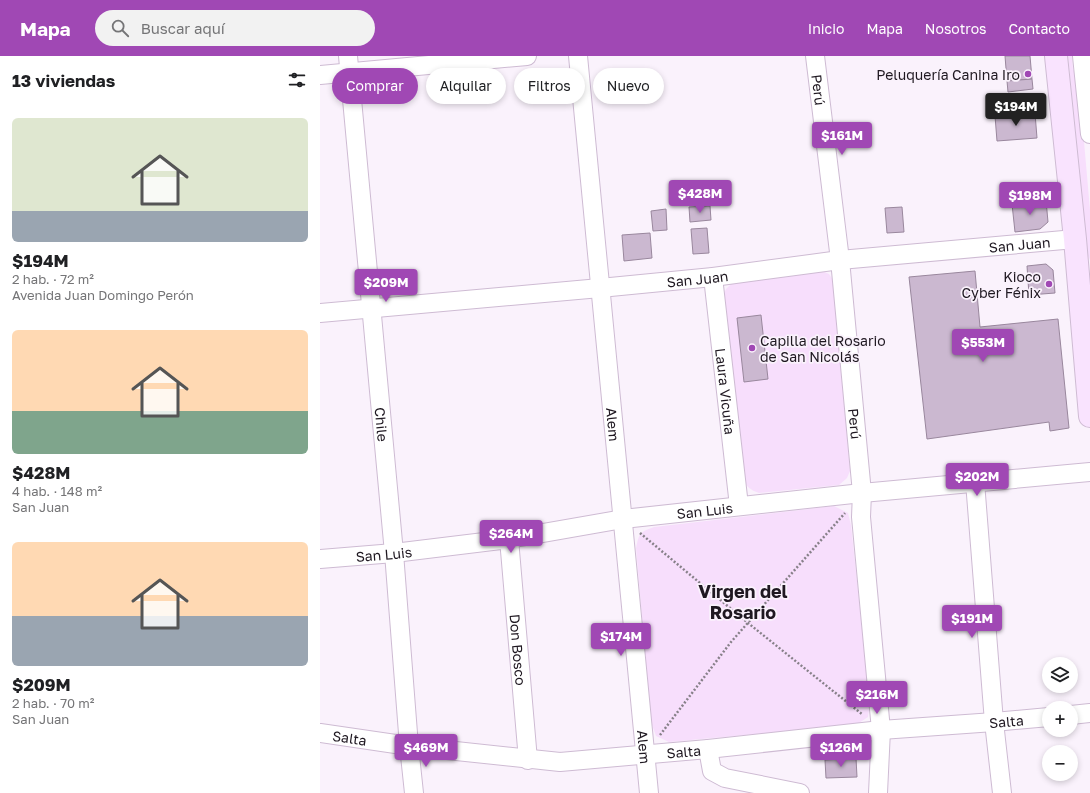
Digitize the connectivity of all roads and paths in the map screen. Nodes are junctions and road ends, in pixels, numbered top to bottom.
1 (527, 56) edge
2 (578, 56) edge
3 (815, 56) edge
4 (1056, 56) edge
5 (1082, 56) edge
6 (349, 64) edge
7 (320, 75) edge
8 (1090, 134) edge
9 (1075, 239) junction
10 (840, 260) junction
11 (713, 277) junction
12 (1084, 280) edge
13 (600, 288) junction
14 (372, 309) junction
15 (320, 313) edge
16 (1090, 416) edge
17 (1090, 472) edge
18 (975, 482) junction
19 (862, 493) junction
20 (739, 506) junction
21 (623, 519) junction
22 (509, 539) junction
23 (394, 553) junction
24 (320, 559) edge
25 (748, 623) junction
26 (1090, 713) edge
27 (1078, 714) edge
28 (1042, 718) edge
29 (994, 722) junction
30 (881, 730) junction
31 (320, 733) edge
32 (409, 746) junction
33 (708, 749) junction
34 (646, 754) junction
35 (528, 760) junction
36 (414, 793) edge
37 (649, 793) edge
38 (800, 793) edge
39 (878, 793) edge
40 (1002, 793) edge

1 - 6 street
2 - 13 street, Alem
3 - 10 street, Perú
4 - 9 main road
5 - 8 street
6 - 7 street
6 - 14 street, Chile
9 - 10 street, San Juan
9 - 12 main road
10 - 11 street, San Juan
10 - 19 street, Perú
11 - 13 street, San Juan
11 - 20 street, Laura Vicuña
12 - 16 main road
13 - 14 street, San Juan
13 - 21 street, Alem
14 - 15 street, San Juan
14 - 23 street, Chile
17 - 18 street, San Luis
18 - 19 street, San Luis
18 - 29 street
19 - 20 street, San Luis
19 - 25 path
19 - 30 street, Perú
20 - 21 street, San Luis
21 - 22 street, San Luis
21 - 25 path
21 - 34 street, Alem
22 - 23 street, San Luis
22 - 35 street, Don Bosco
23 - 24 street, San Luis
23 - 32 street, Chile
25 - 30 path
25 - 34 path
26 - 27 street
28 - 29 street, Salta
29 - 30 street, Salta
29 - 40 street
30 - 33 street, Salta
30 - 39 street, Perú
31 - 32 street, Salta
32 - 35 street, Salta
32 - 36 street, Chile
33 - 34 street, Salta
33 - 38 street
34 - 35 street, Salta
34 - 37 street, Alem

